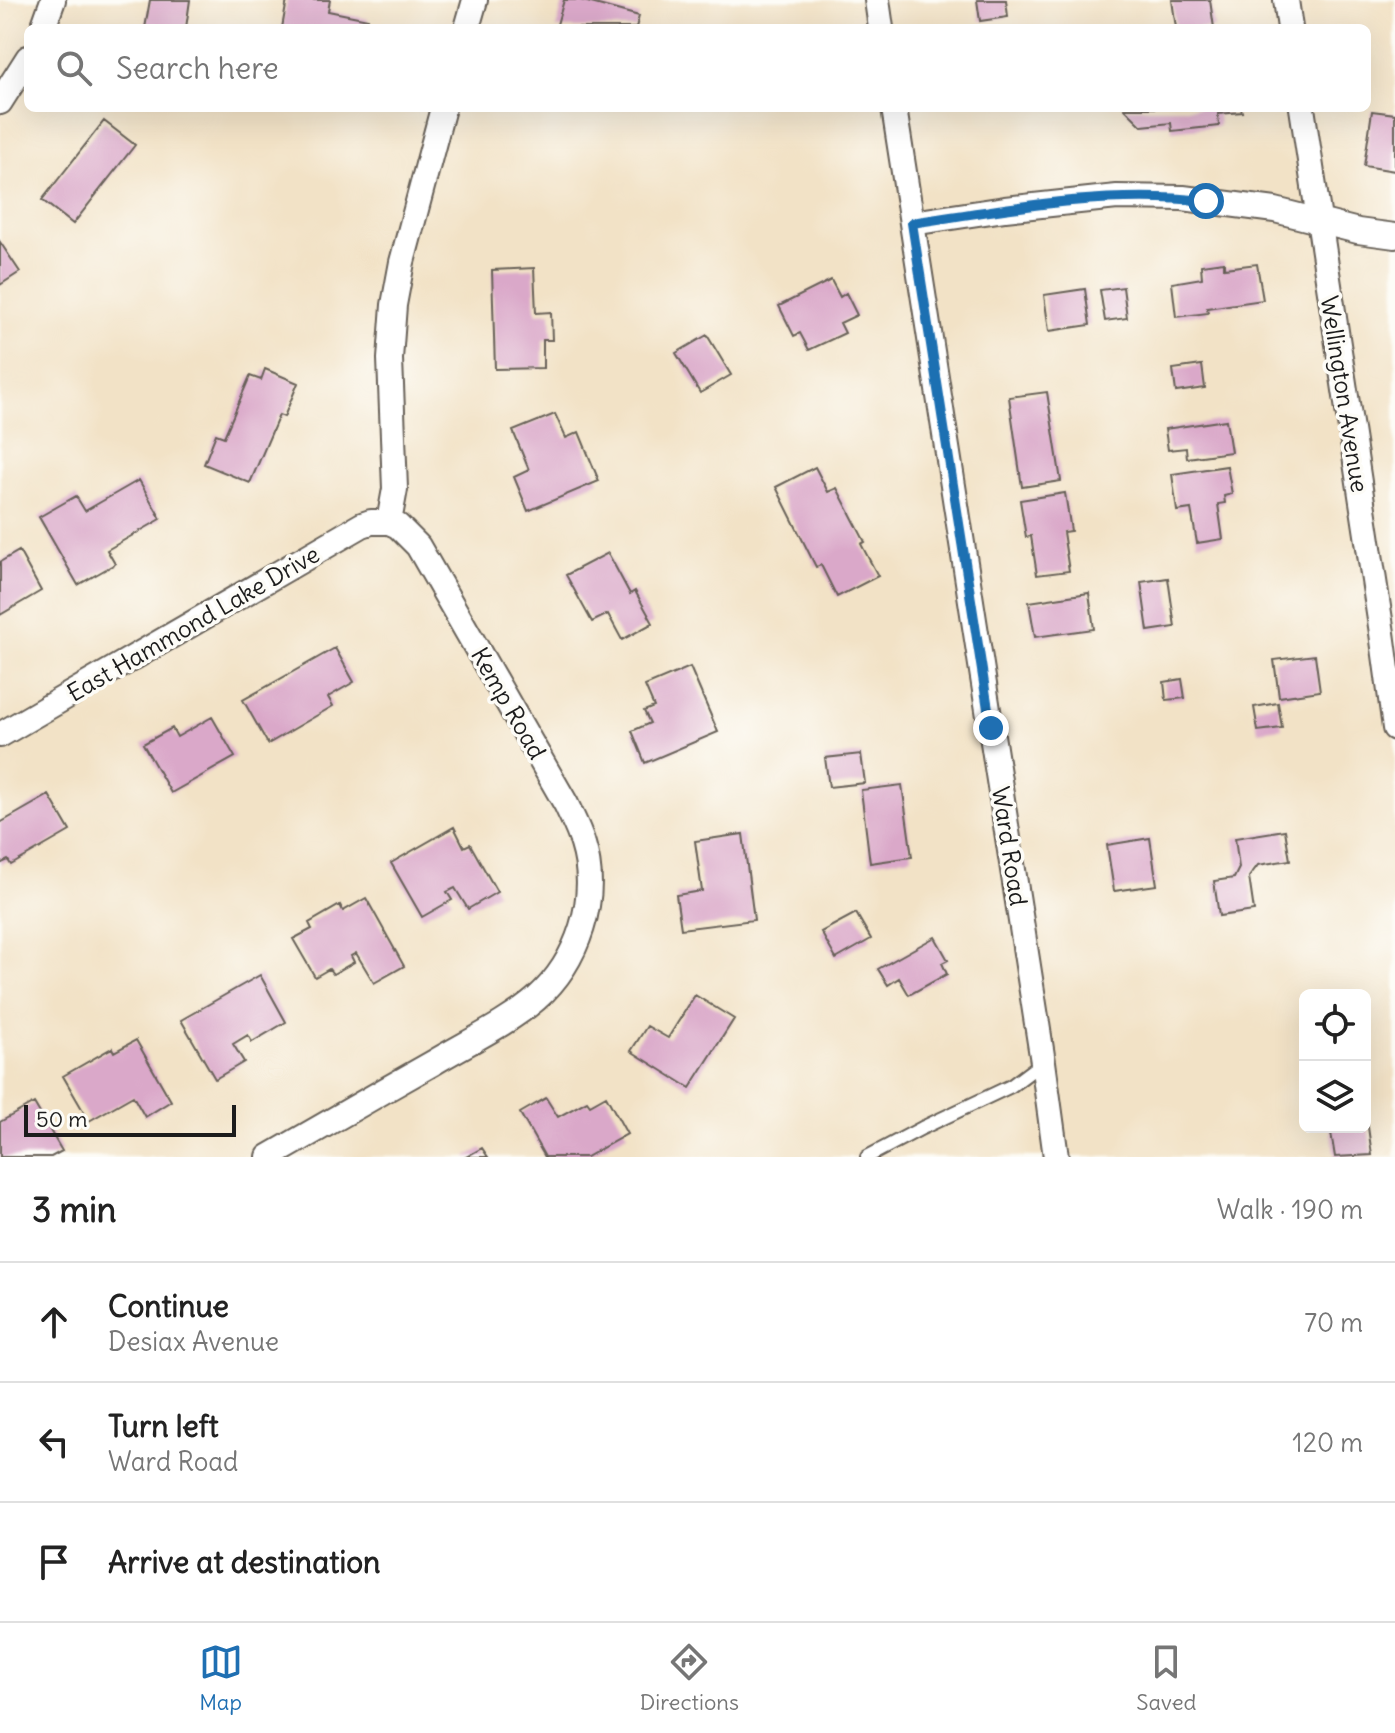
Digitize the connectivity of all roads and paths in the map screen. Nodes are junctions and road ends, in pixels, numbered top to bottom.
1 (53, 0) edge
2 (475, 0) edge
3 (877, 0) edge
4 (1286, 0) edge
5 (44, 24) edge
6 (468, 24) edge
7 (880, 24) edge
8 (1289, 24) edge
9 (24, 64) edge
10 (0, 102) edge
11 (442, 112) edge
12 (895, 112) edge
13 (1303, 112) edge
14 (1318, 221) junction
15 (912, 223) junction
16 (1395, 236) edge
17 (389, 522) junction
18 (1389, 634) edge
19 (1395, 728) edge
20 (0, 735) edge
21 (1043, 1062) junction
22 (269, 1157) edge
23 (867, 1157) edge
24 (1056, 1157) edge

1 - 5 street
2 - 6 street
3 - 7 street
4 - 8 street
9 - 10 street
11 - 17 street
12 - 15 street, Ward Road
13 - 14 street, Wellington Avenue
14 - 15 street
14 - 16 street
14 - 18 street, Wellington Avenue
15 - 21 street, Ward Road
17 - 20 street, East Hammond Lake Drive
17 - 22 street, Kemp Road
18 - 19 street, Wellington Avenue
21 - 23 lane
21 - 24 street, Ward Road

